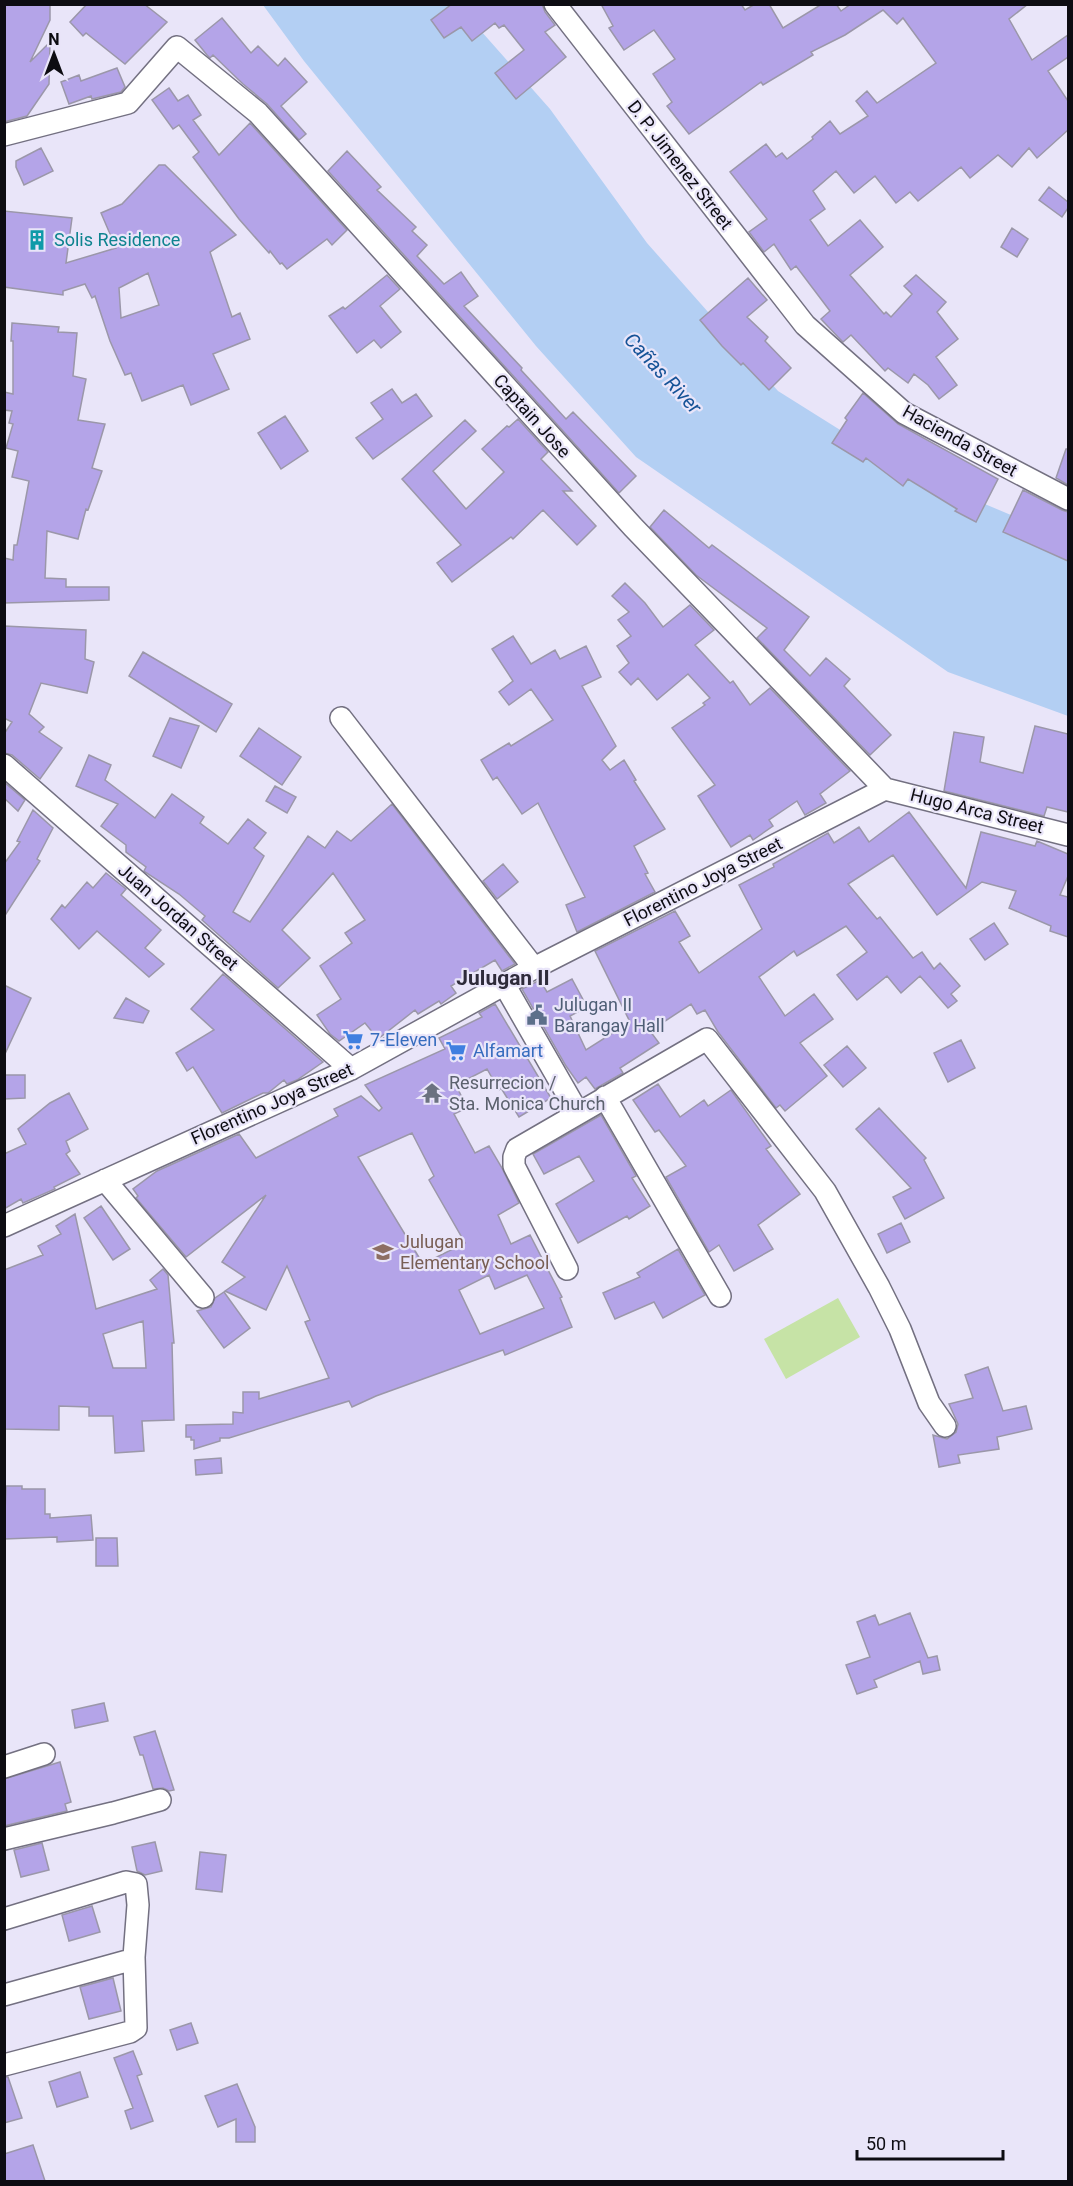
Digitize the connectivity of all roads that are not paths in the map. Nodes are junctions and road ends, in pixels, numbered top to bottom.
1 (555, 4) edge
2 (4, 135) edge
3 (805, 326) joint
4 (1068, 499) edge
5 (341, 718) dead end
6 (4, 765) edge
7 (885, 789) junction
8 (1068, 835) edge
9 (534, 968) junction
10 (504, 984) junction
11 (351, 1069) junction
12 (605, 1097) junction
13 (578, 1113) junction
14 (105, 1180) junction
15 (4, 1226) edge
16 (567, 1269) dead end
17 (720, 1296) dead end
18 (203, 1297) dead end
19 (945, 1426) dead end
20 (44, 1754) dead end
21 (4, 1767) edge
22 (160, 1800) dead end
23 (4, 1839) edge
24 (4, 1919) edge
25 (134, 1959) junction
26 (4, 1995) edge
27 (4, 2065) edge

1 - 3 street, D. P. Jimenez Street
2 - 7 street, Captain Jose
3 - 4 street, Hacienda Street
5 - 9 street
6 - 11 street, Juan Jordan Street
7 - 8 street, Hugo Arca Street
7 - 9 street, Florentino Joya Street
9 - 10 street, Florentino Joya Street
10 - 11 street, Florentino Joya Street
10 - 13 street
11 - 14 street, Florentino Joya Street
12 - 13 street
12 - 17 street
12 - 19 street
13 - 16 street
14 - 15 street, Florentino Joya Street
14 - 18 street
20 - 21 street
22 - 23 street
24 - 25 street
25 - 26 street
25 - 27 street

